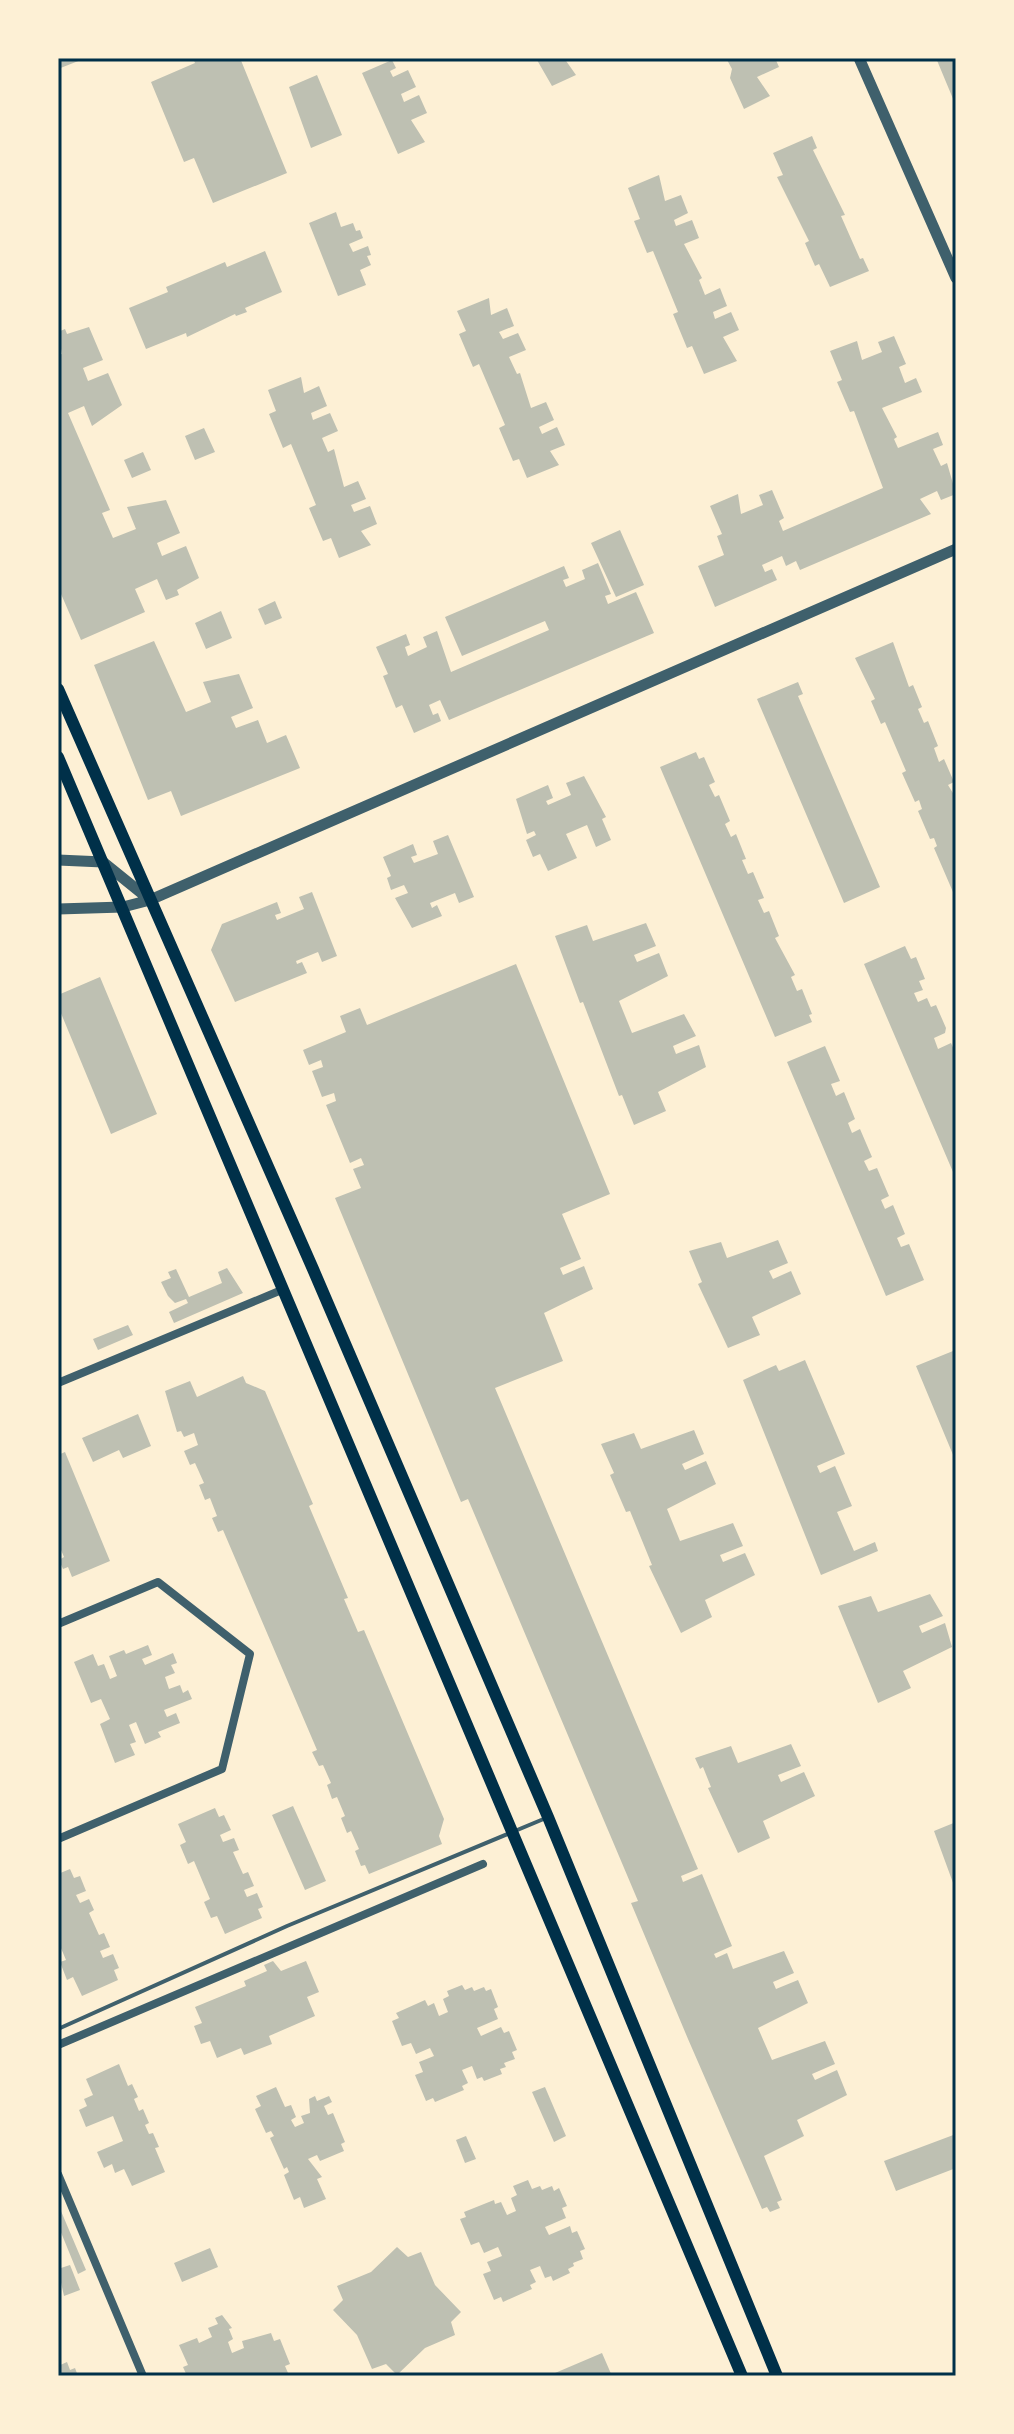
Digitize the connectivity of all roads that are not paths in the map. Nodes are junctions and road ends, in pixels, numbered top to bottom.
1 (859, 58) edge
2 (956, 278) edge
3 (956, 549) edge
4 (58, 689) edge
5 (58, 757) edge
6 (58, 860) edge
7 (103, 862) junction
8 (150, 900) junction
9 (123, 907) junction
10 (58, 909) edge
11 (284, 1289) junction
12 (58, 1383) edge
13 (58, 1624) edge
14 (548, 1817) junction
15 (513, 1831) junction
16 (58, 1839) edge
17 (483, 1864) dead end
18 (58, 2029) edge
19 (58, 2045) edge
20 (58, 2174) edge
21 (143, 2376) edge
22 (742, 2376) edge
23 (777, 2376) edge

1 - 2 street
3 - 8 street
4 - 8 main road
5 - 7 main road
6 - 7 street
7 - 8 street
7 - 9 main road
8 - 9 street
8 - 14 main road
9 - 10 street
9 - 11 main road
11 - 12 street
11 - 15 main road
13 - 16 street
14 - 15 lane
14 - 23 main road
15 - 18 lane
15 - 22 main road
17 - 19 street
20 - 21 street

